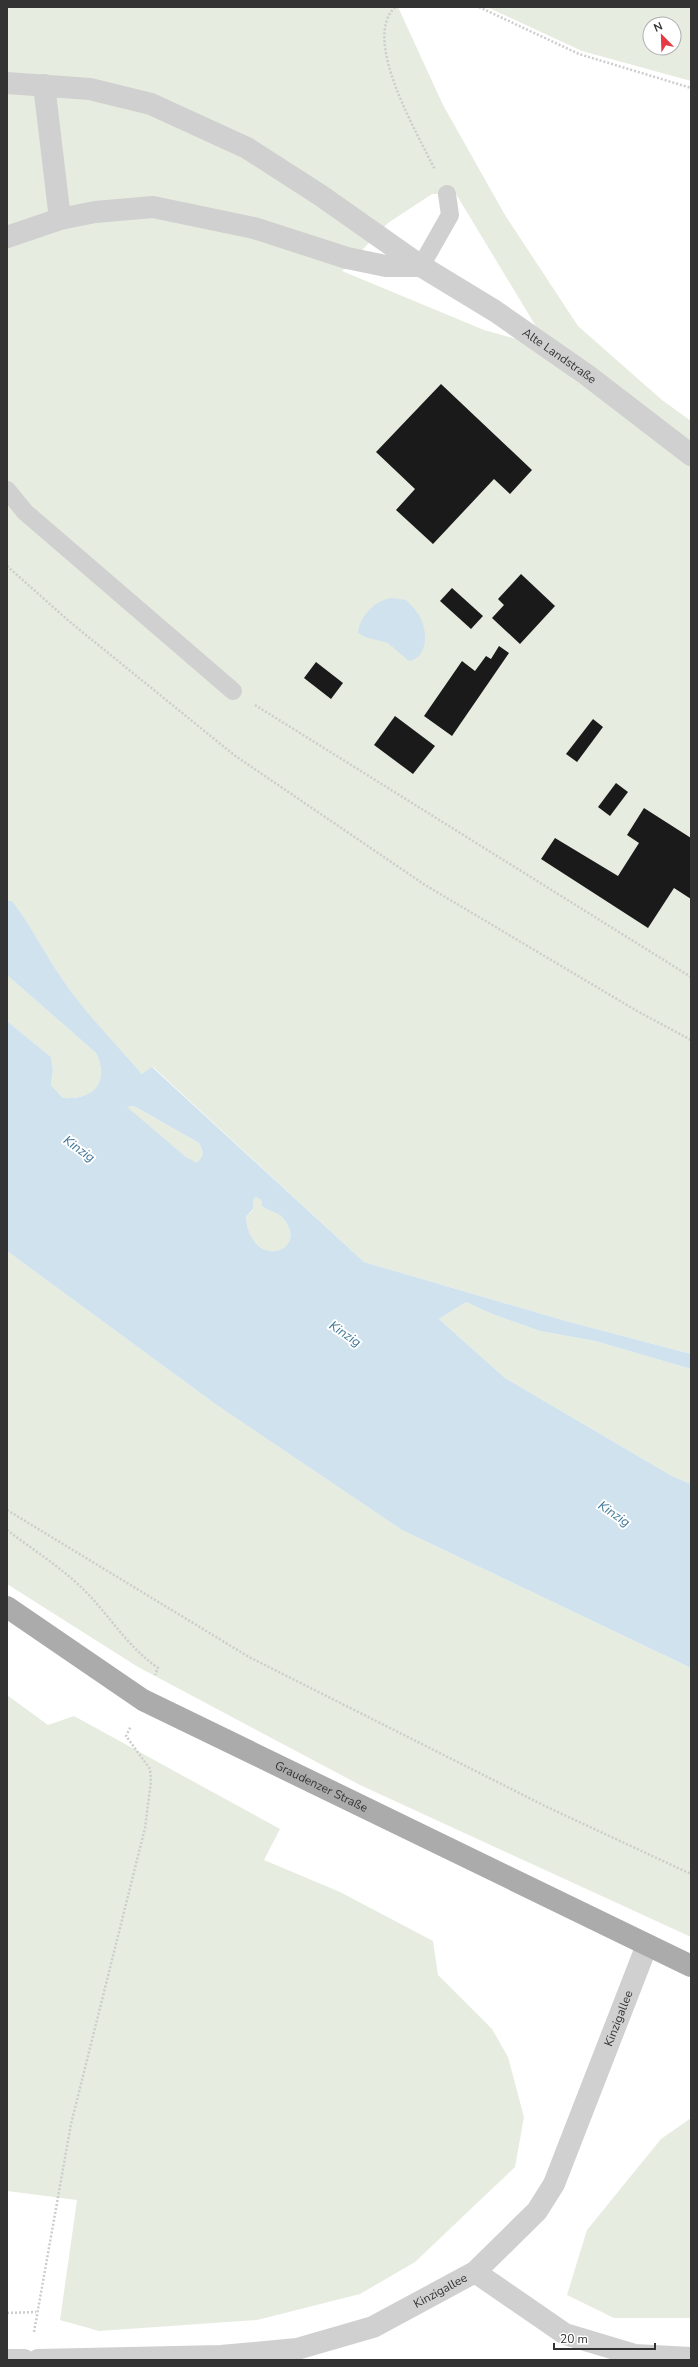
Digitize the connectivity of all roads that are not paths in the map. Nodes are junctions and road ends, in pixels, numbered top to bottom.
1 (7, 83) edge
2 (44, 85) junction
3 (447, 194) road end
4 (60, 219) junction
5 (7, 237) edge
6 (421, 266) junction
7 (691, 455) edge
8 (7, 490) edge
9 (233, 691) road end
10 (7, 1607) edge
11 (647, 1945) junction
12 (691, 1966) edge
13 (474, 2272) junction
14 (691, 2358) edge
15 (7, 2360) edge
16 (24, 2360) edge
17 (38, 2360) edge

1 - 2 street, Alte Landstraße
2 - 4 street
2 - 6 street, Alte Landstraße
3 - 6 lane
4 - 5 street
4 - 6 street
6 - 7 street, Alte Landstraße
8 - 9 lane
10 - 11 main road, Graudenzer Straße
11 - 12 main road, Graudenzer Straße
11 - 13 street, Kinzigallee
13 - 14 street
13 - 17 street, Kinzigallee
15 - 16 street

